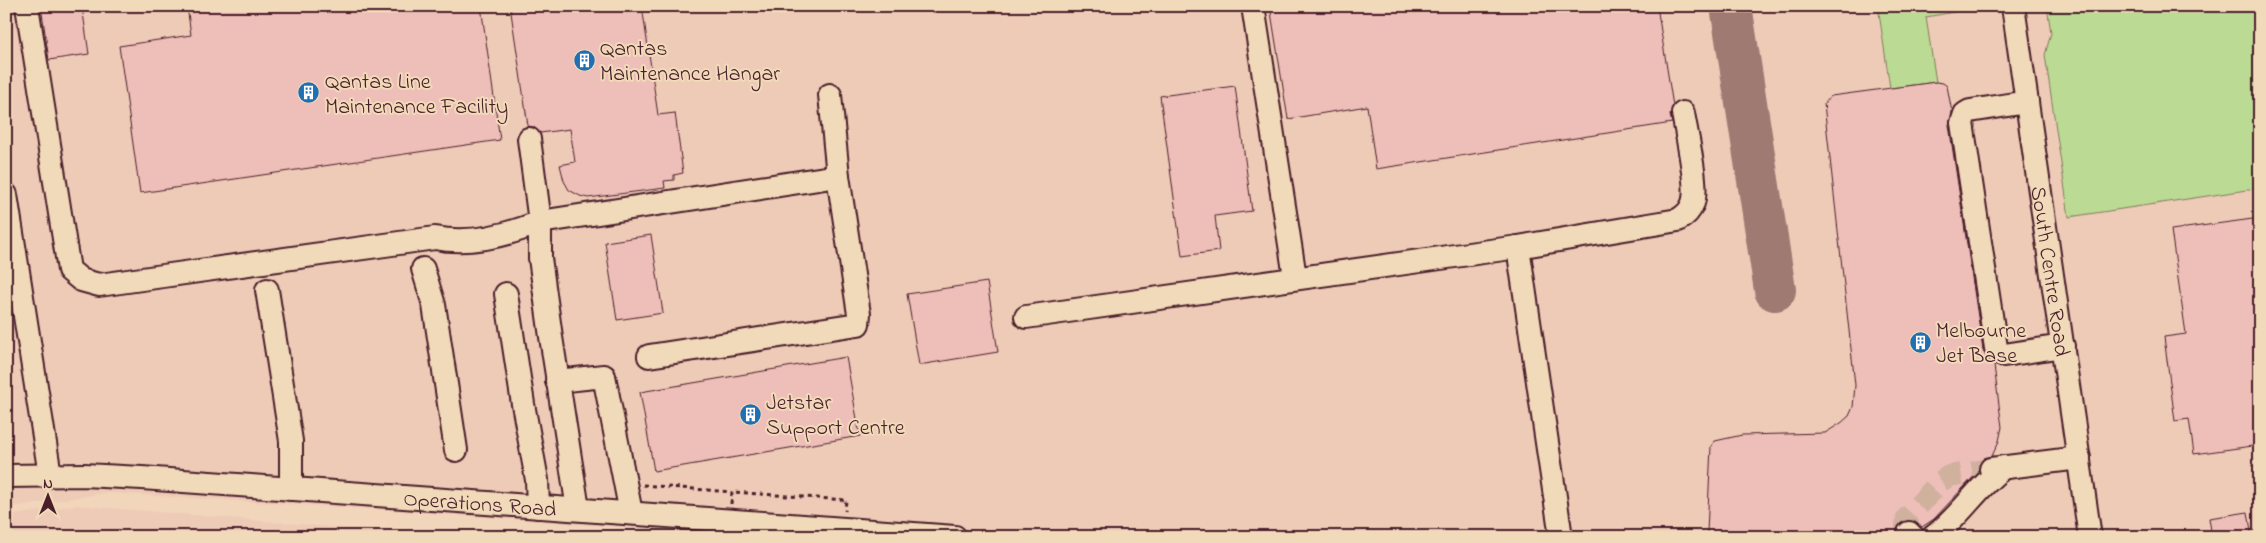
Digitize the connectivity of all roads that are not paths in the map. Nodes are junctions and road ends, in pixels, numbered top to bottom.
1 (27, 6) edge
2 (1253, 6) edge
3 (2013, 6) edge
4 (830, 95) dead end
5 (2027, 102) junction
6 (1683, 113) dead end
7 (528, 139) dead end
8 (838, 176) junction
9 (6, 195) edge
10 (540, 222) junction
11 (1518, 247) junction
12 (424, 269) dead end
13 (1295, 278) junction
14 (267, 290) dead end
15 (506, 294) dead end
16 (1026, 316) dead end
17 (2063, 346) junction
18 (649, 356) dead end
19 (557, 382) junction
20 (456, 450) dead end
21 (2079, 458) junction
22 (50, 475) junction
23 (6, 476) edge
24 (291, 489) junction
25 (538, 506) junction
26 (578, 510) junction
27 (631, 513) junction
28 (874, 534) edge
29 (2090, 536) edge
30 (955, 537) edge
31 (1561, 537) edge
32 (1933, 537) edge

1 - 10 street
2 - 13 street
3 - 5 street, South Centre Road
4 - 8 street
5 - 17 street, South Centre Road
5 - 17 street
6 - 11 street
7 - 10 street
8 - 10 street
8 - 18 street
9 - 22 street
10 - 19 street
11 - 13 street
11 - 31 street
12 - 20 street
13 - 16 street
14 - 24 street
15 - 25 street
17 - 21 street, South Centre Road
19 - 26 street
19 - 27 street
21 - 29 street, South Centre Road
21 - 32 street
22 - 23 street, Operations Road
22 - 24 street, Operations Road
24 - 25 street, Operations Road
25 - 26 street, Operations Road
26 - 27 street, Operations Road
27 - 28 street, Operations Road
28 - 30 street, Operations Road

